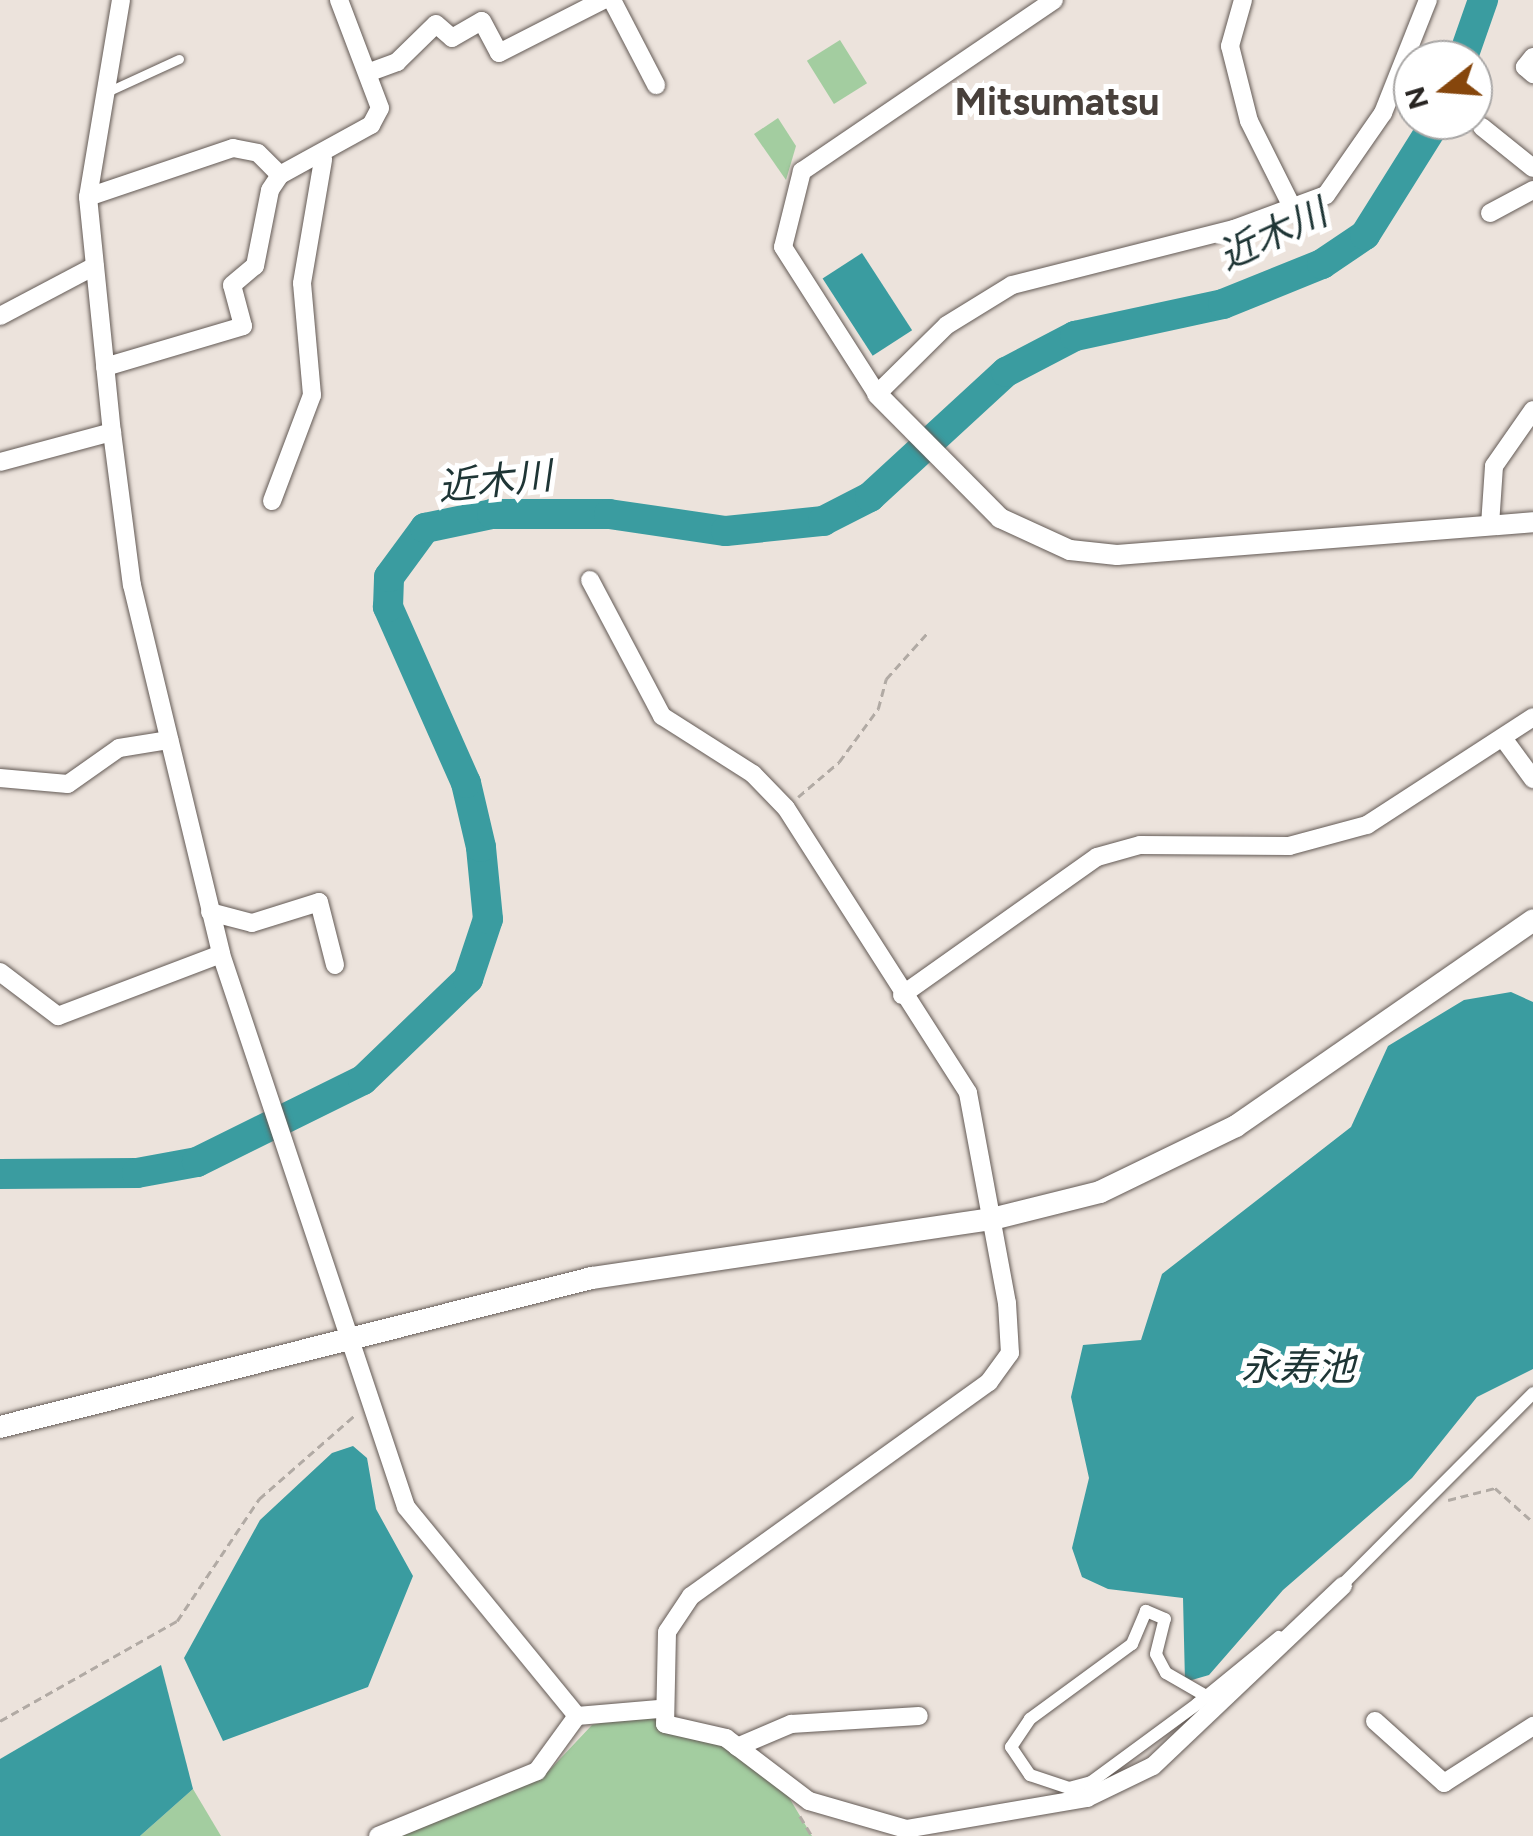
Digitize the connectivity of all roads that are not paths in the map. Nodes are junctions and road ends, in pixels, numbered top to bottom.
1 (121, 0) edge
2 (339, 0) edge
3 (603, 0) edge
4 (612, 0) edge
5 (1054, 0) edge
6 (1243, 0) edge
7 (1428, 0) edge
8 (1533, 58) edge
9 (179, 59) dead end
10 (370, 72) junction
11 (1533, 74) edge
12 (656, 86) dead end
13 (104, 93) junction
14 (1493, 136) edge
15 (323, 160) junction
16 (1533, 168) edge
17 (280, 175) junction
18 (1533, 190) edge
19 (88, 197) junction
20 (1294, 211) junction
21 (1490, 213) dead end
22 (95, 266) junction
23 (0, 316) edge
24 (105, 367) junction
25 (884, 402) junction
26 (1533, 410) edge
27 (112, 432) junction
28 (0, 462) edge
29 (272, 501) dead end
30 (1533, 522) edge
31 (1490, 525) junction
32 (590, 580) dead end
33 (1533, 717) edge
34 (1503, 738) junction
35 (169, 740) junction
36 (0, 778) edge
37 (1533, 780) edge
38 (210, 912) junction
39 (1533, 920) edge
40 (221, 954) junction
41 (336, 965) dead end
42 (0, 972) edge
43 (902, 995) junction
44 (992, 1219) junction
45 (350, 1339) junction
46 (1533, 1394) edge
47 (0, 1427) edge
48 (1343, 1586) junction
49 (1132, 1644) junction
50 (1156, 1654) junction
51 (1206, 1696) junction
52 (660, 1709) junction
53 (577, 1716) junction
54 (918, 1716) dead end
55 (1375, 1722) dead end
56 (1533, 1726) edge
57 (737, 1747) junction
58 (378, 1836) edge

1 - 13 street
2 - 10 street
3 - 10 street
4 - 12 street
5 - 25 street
6 - 20 street
7 - 20 street
8 - 11 street
9 - 13 lane
10 - 15 street
13 - 19 street
14 - 16 street
15 - 17 street
15 - 29 street
17 - 19 street
17 - 24 street
18 - 21 street
19 - 22 street
20 - 25 street
22 - 23 street
22 - 24 street
24 - 27 street
25 - 31 street
26 - 31 street
27 - 28 street
27 - 35 street
30 - 31 street
32 - 43 street
33 - 34 street
34 - 37 street
34 - 43 street
35 - 36 street
35 - 38 street
38 - 40 street
38 - 41 street
39 - 44 main road
40 - 42 street
40 - 45 street
43 - 44 street
44 - 45 main road
44 - 52 street
45 - 47 main road
45 - 53 street
46 - 48 street
48 - 51 street
48 - 57 street
49 - 50 street
49 - 50 street
49 - 51 street
50 - 51 street
52 - 53 street
52 - 57 street
53 - 58 street
54 - 57 street
55 - 56 street

